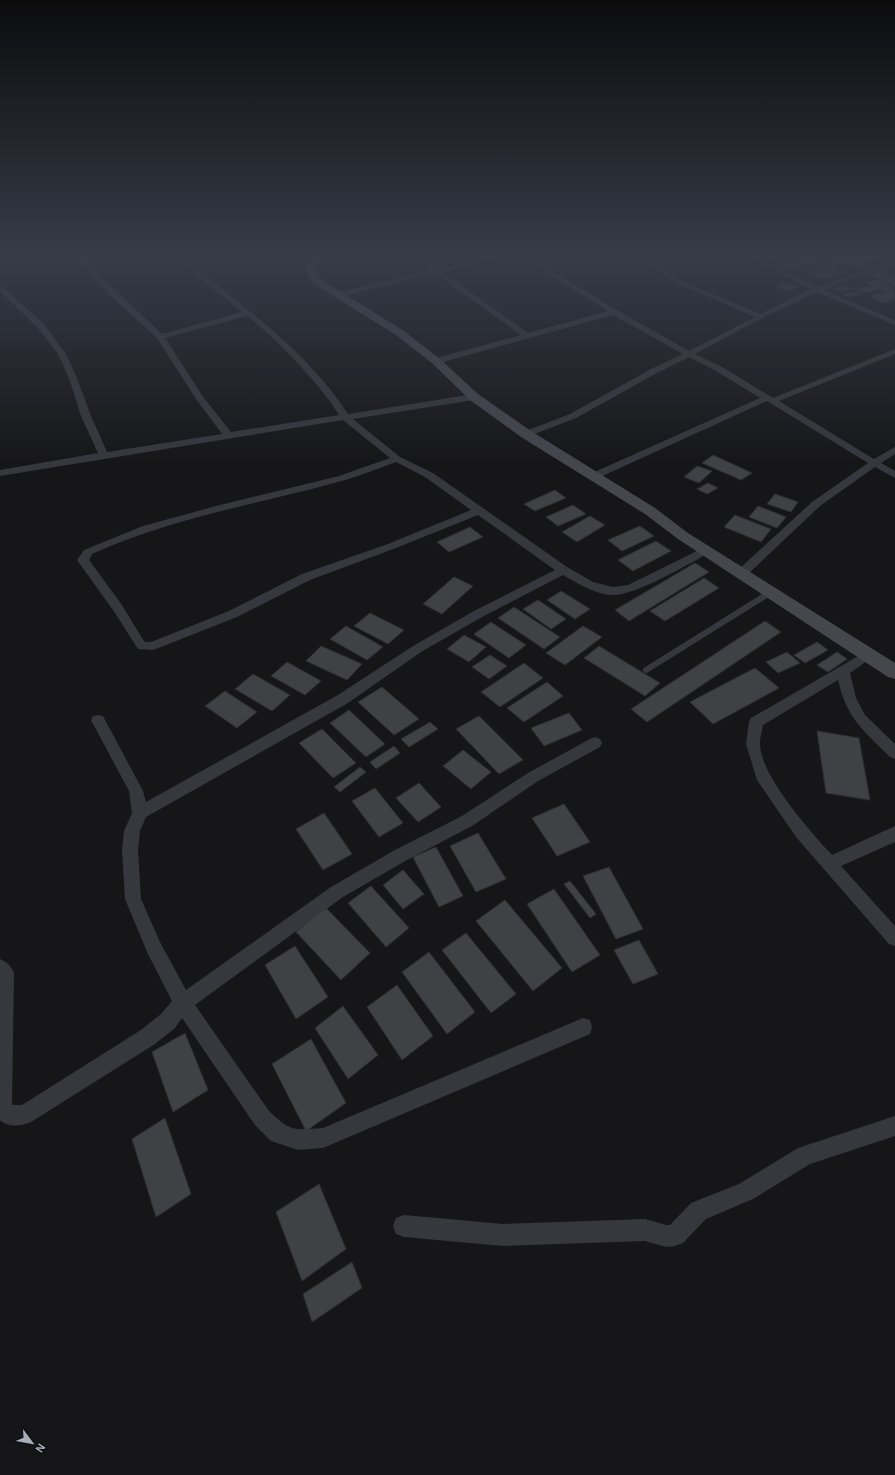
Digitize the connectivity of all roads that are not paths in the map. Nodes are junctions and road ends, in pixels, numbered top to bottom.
1 (41, 327) edge
2 (149, 327) edge
3 (197, 327) edge
4 (263, 327) edge
5 (390, 327) edge
6 (514, 327) edge
7 (560, 327) edge
8 (640, 327) edge
9 (740, 327) edge
10 (527, 336) junction
11 (160, 337) junction
12 (895, 351) edge
13 (689, 354) junction
14 (436, 361) junction
15 (474, 397) junction
16 (769, 399) junction
17 (345, 417) junction
18 (526, 434) junction
19 (228, 435) junction
20 (895, 450) edge
21 (104, 455) junction
22 (397, 459) junction
23 (874, 463) junction
24 (0, 473) edge
25 (895, 475) edge
26 (594, 476) junction
27 (478, 511) junction
28 (707, 550) junction
29 (563, 570) junction
30 (742, 573) junction
31 (771, 592) junction
32 (867, 655) junction
33 (646, 670) dead end
34 (843, 672) junction
35 (895, 672) edge
36 (98, 720) dead end
37 (595, 743) dead end
38 (895, 753) edge
39 (140, 813) junction
40 (895, 833) edge
41 (829, 864) junction
42 (895, 938) edge
43 (0, 968) edge
44 (184, 1003) junction
45 (583, 1027) dead end
46 (895, 1126) edge
47 (404, 1226) dead end

1 - 21 street
2 - 11 street
3 - 11 street
4 - 17 street
5 - 14 street
6 - 10 street
7 - 10 street
8 - 13 street
9 - 13 street
10 - 14 street
11 - 19 street
12 - 16 street
13 - 16 street
13 - 18 street
14 - 15 street
15 - 17 street
15 - 18 street
16 - 23 street
16 - 26 street
17 - 19 street
17 - 22 street
18 - 26 street
19 - 21 street
20 - 23 street
21 - 24 street
22 - 27 street
22 - 27 street
23 - 25 street
23 - 30 street
26 - 28 street
27 - 29 street
28 - 29 street
28 - 30 street
29 - 39 street
30 - 31 street
31 - 32 street
31 - 33 lane
32 - 34 street
32 - 35 street
34 - 38 street
34 - 41 street
36 - 39 street
37 - 44 street
39 - 44 street
40 - 41 street
41 - 42 street
43 - 44 street
44 - 45 street
46 - 47 street

